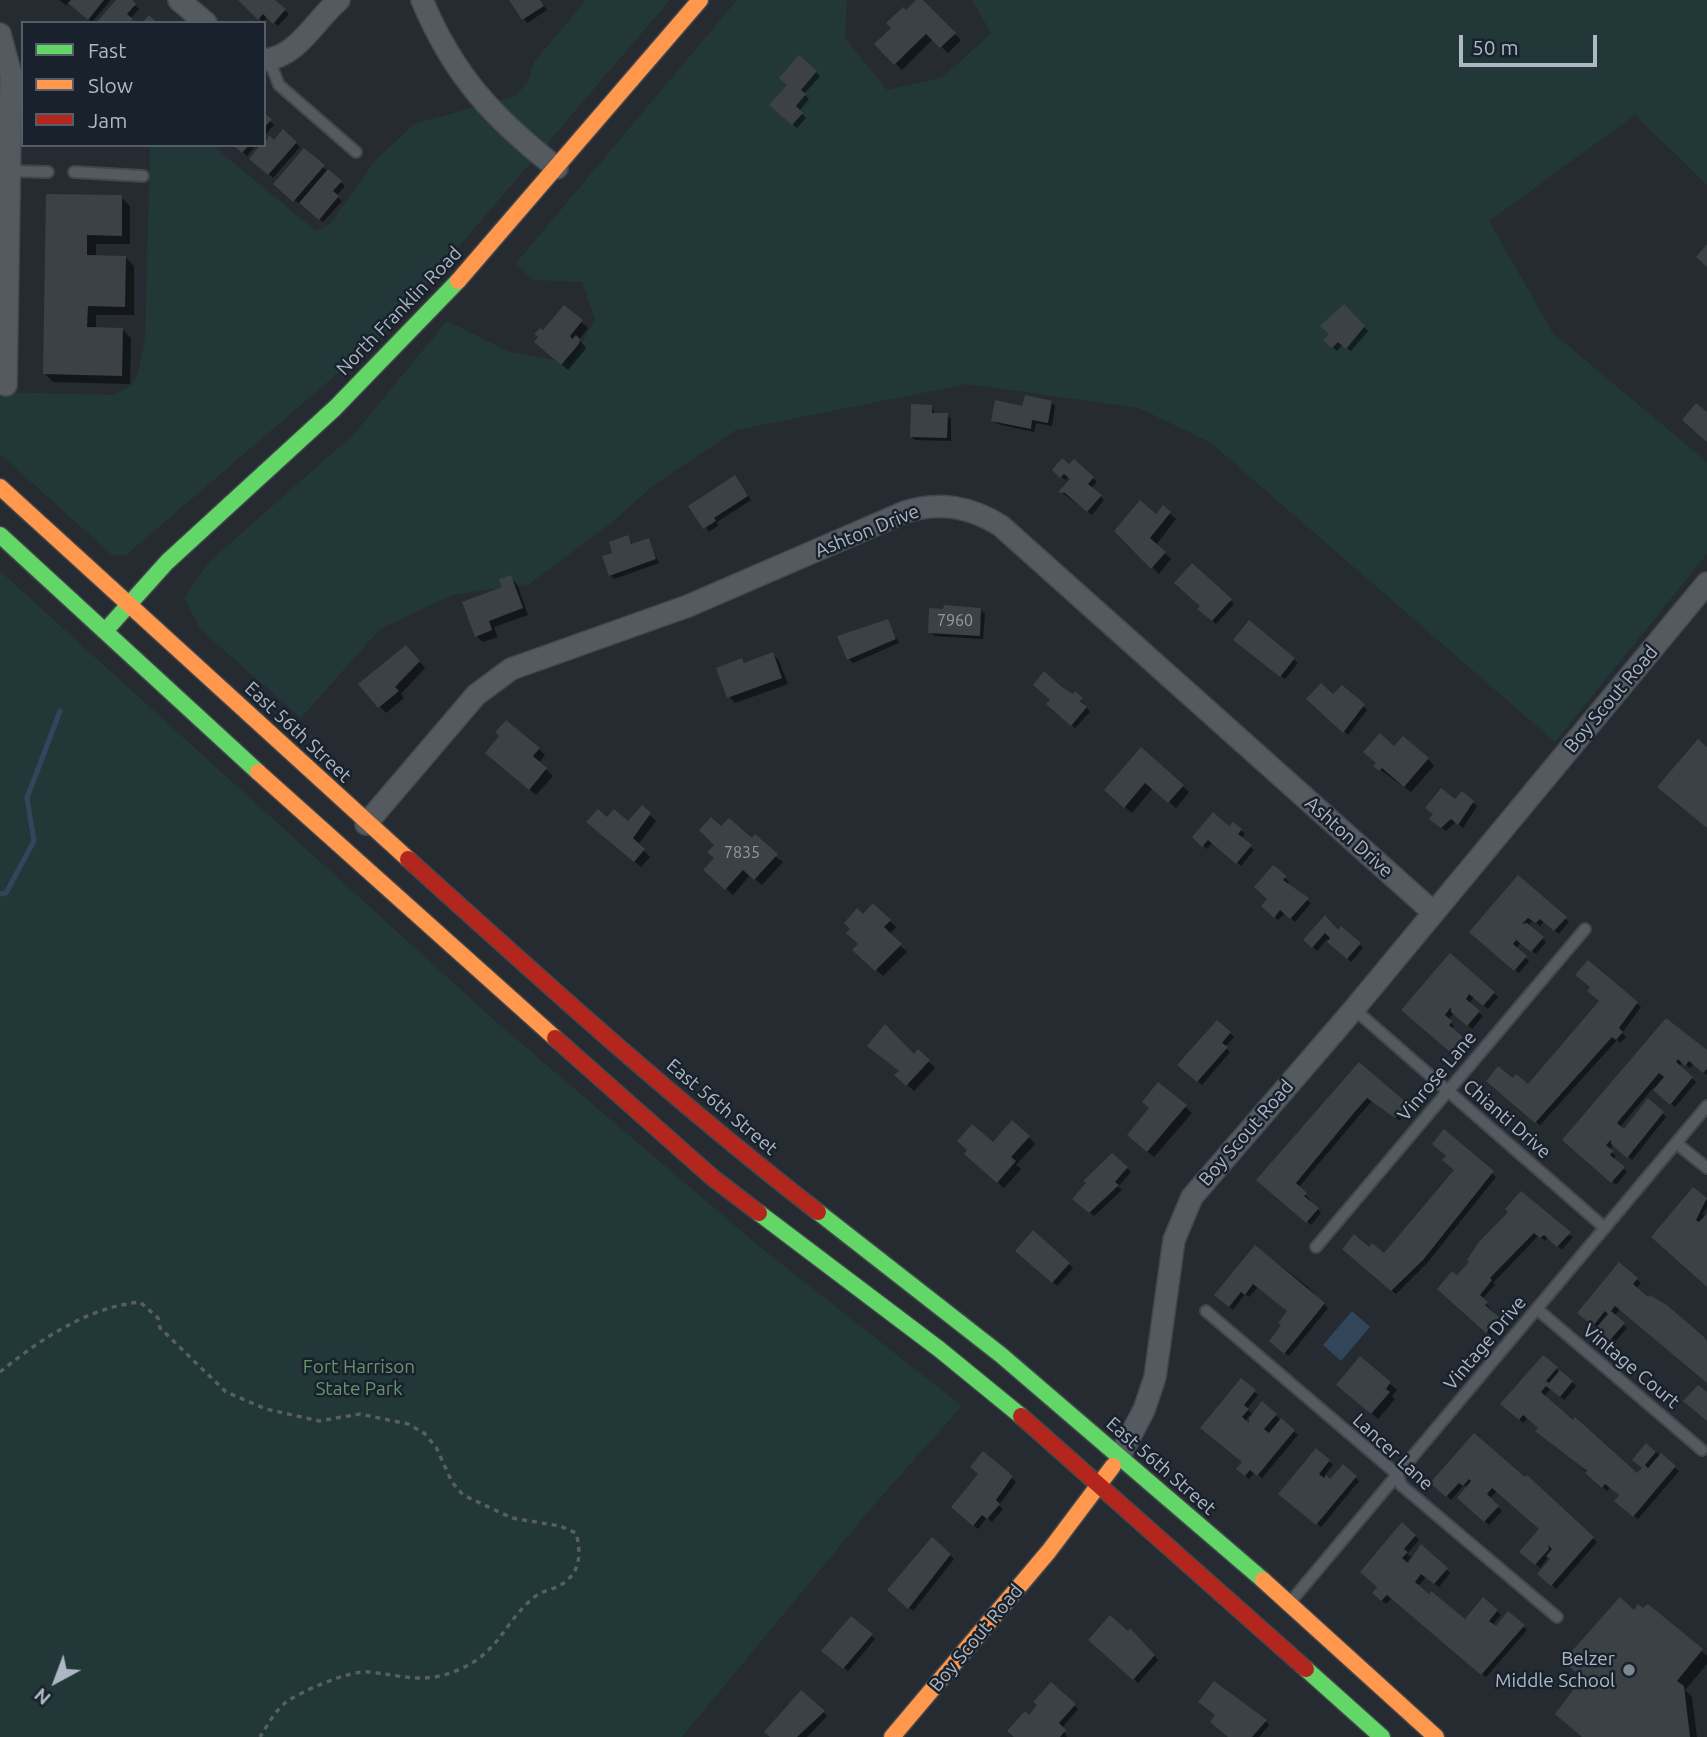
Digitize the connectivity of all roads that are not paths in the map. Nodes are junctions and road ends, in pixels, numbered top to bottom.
1 (179, 0) edge
2 (339, 0) edge
3 (422, 0) edge
4 (700, 0) edge
5 (204, 21) edge
6 (0, 34) edge
7 (267, 60) edge
8 (356, 152) dead end
9 (6, 168) edge
10 (557, 168) junction
11 (48, 172) dead end
12 (74, 172) dead end
13 (143, 176) dead end
14 (6, 385) dead end
15 (0, 487) edge
16 (0, 535) edge
17 (1707, 583) edge
18 (129, 601) junction
19 (106, 630) junction
20 (366, 824) junction
21 (1433, 912) junction
22 (1585, 929) dead end
23 (1354, 1009) junction
24 (1447, 1091) junction
25 (1707, 1106) edge
26 (1676, 1143) junction
27 (1707, 1168) edge
28 (1605, 1228) junction
29 (1315, 1247) dead end
30 (1537, 1309) junction
31 (1206, 1311) dead end
32 (1702, 1450) dead end
33 (1119, 1457) junction
34 (1398, 1475) junction
35 (1099, 1487) junction
36 (1290, 1603) junction
37 (1556, 1617) dead end
38 (892, 1737) edge
39 (1382, 1737) edge
40 (1436, 1737) edge

1 - 5 street
2 - 7 street
3 - 10 street
4 - 10 main road, North Franklin Road
6 - 9 street
7 - 8 lane
9 - 11 lane
9 - 14 street
10 - 18 main road, North Franklin Road
12 - 13 lane
15 - 18 main road, East 56th Street
16 - 19 main road
17 - 21 street, Boy Scout Road
18 - 19 main road, North Franklin Road
18 - 20 main road, East 56th Street
19 - 35 main road
20 - 21 street, Ashton Drive
20 - 33 main road, East 56th Street
21 - 23 street, Boy Scout Road
22 - 24 lane, Vinrose Lane
23 - 24 lane, Chianti Drive
23 - 33 street, Boy Scout Road
24 - 28 lane, Chianti Drive
24 - 29 lane, Vinrose Lane
25 - 26 lane, Vintage Drive
26 - 27 lane
26 - 28 lane, Vintage Drive
28 - 30 lane, Vintage Drive
30 - 32 lane, Vintage Court
30 - 34 lane, Vintage Drive
31 - 34 lane, Lancer Lane
33 - 35 main road, Boy Scout Road
33 - 36 main road, East 56th Street
34 - 36 lane, Vintage Drive
34 - 37 lane, Lancer Lane
35 - 38 main road, Boy Scout Road
35 - 39 main road
36 - 40 main road, East 56th Street

